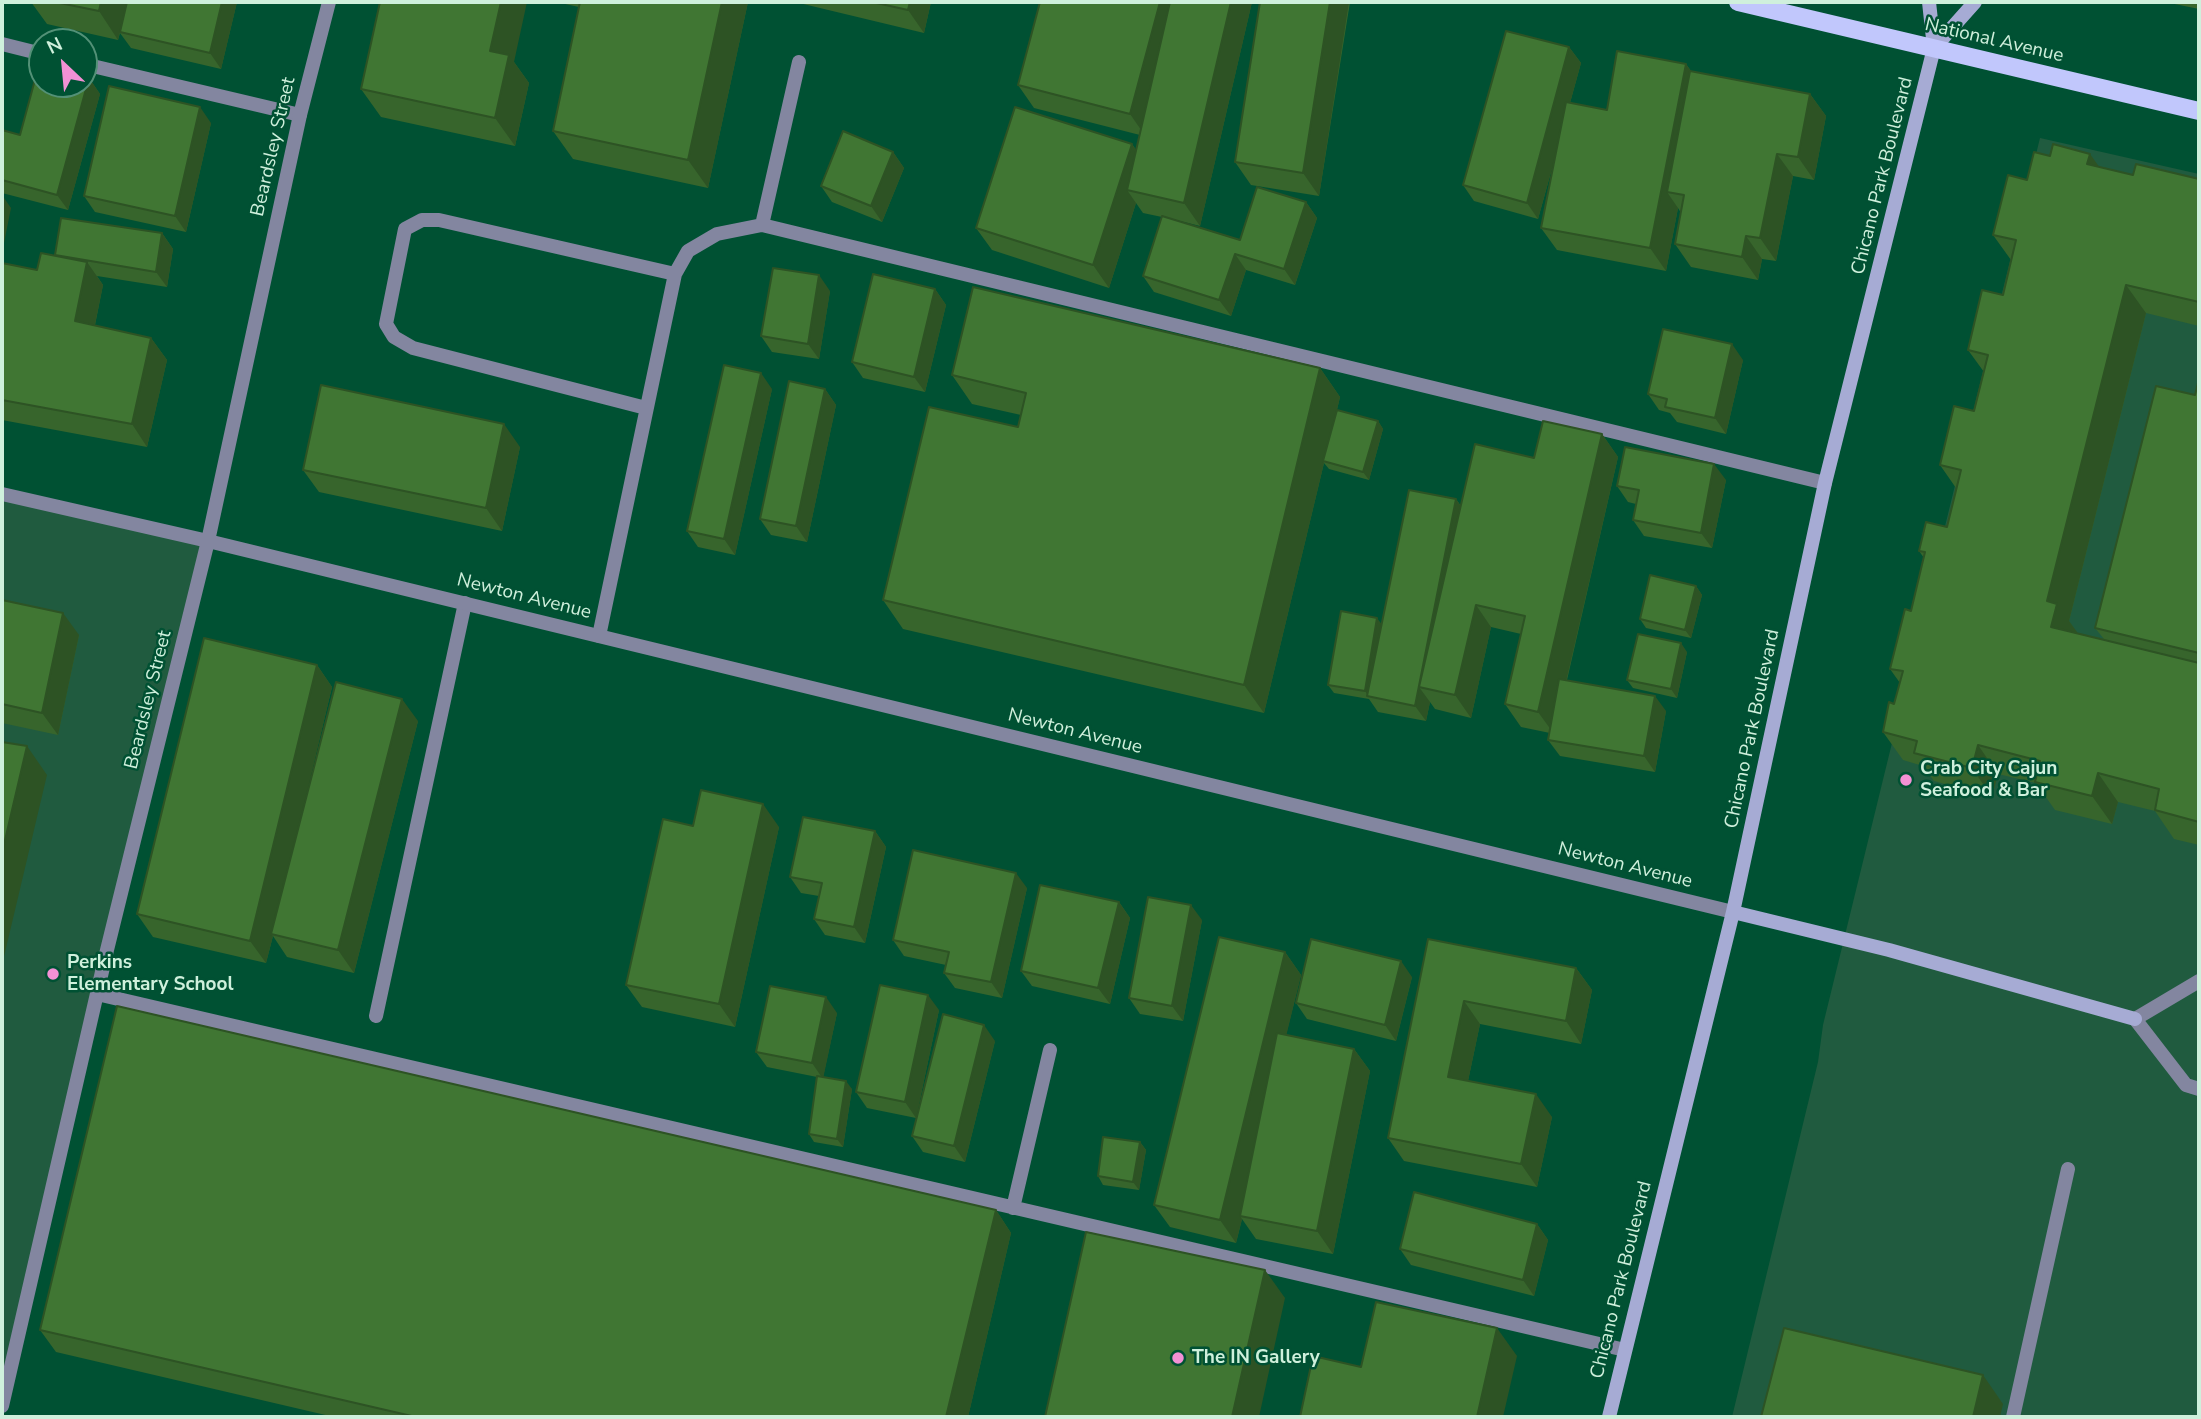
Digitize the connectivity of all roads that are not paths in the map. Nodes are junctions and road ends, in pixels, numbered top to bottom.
1 (329, 2) edge
2 (1738, 2) edge
3 (1929, 2) edge
4 (1975, 2) edge
5 (2, 44) edge
6 (1934, 48) junction
7 (28, 50) edge
8 (799, 62) dead end
9 (98, 67) edge
10 (2199, 111) edge
11 (300, 115) junction
12 (762, 225) junction
13 (674, 274) junction
14 (646, 408) junction
15 (1825, 483) junction
16 (2, 494) edge
17 (208, 541) junction
18 (465, 603) junction
19 (599, 636) junction
20 (1733, 912) junction
21 (2199, 981) edge
22 (97, 994) junction
23 (376, 1016) dead end
24 (2135, 1020) junction
25 (1051, 1050) dead end
26 (2199, 1089) edge
27 (2068, 1169) dead end
28 (1013, 1208) junction
29 (1625, 1350) junction
30 (2, 1406) edge
31 (1609, 1417) edge
32 (2013, 1417) edge

1 - 11 street, Beardsley Street
2 - 6 main road, National Avenue
3 - 6 main road, Chicano Park Boulevard
4 - 6 main road, Chicano Park Boulevard
5 - 7 street
6 - 10 main road, National Avenue
6 - 15 main road, Chicano Park Boulevard
8 - 12 street
9 - 11 street
11 - 17 street, Beardsley Street
12 - 13 street
12 - 15 street
13 - 14 street
13 - 14 street
14 - 19 street
15 - 20 main road, Chicano Park Boulevard
16 - 17 street, Newton Avenue
17 - 18 street, Newton Avenue
17 - 22 street, Beardsley Street
18 - 19 street, Newton Avenue
18 - 23 street
19 - 20 street, Newton Avenue
20 - 24 main road, Newton Avenue
20 - 29 main road, Chicano Park Boulevard
21 - 24 street
22 - 28 street
22 - 30 street, Beardsley Street
24 - 26 street
25 - 28 street
27 - 32 street
28 - 29 street
29 - 31 main road, Chicano Park Boulevard

